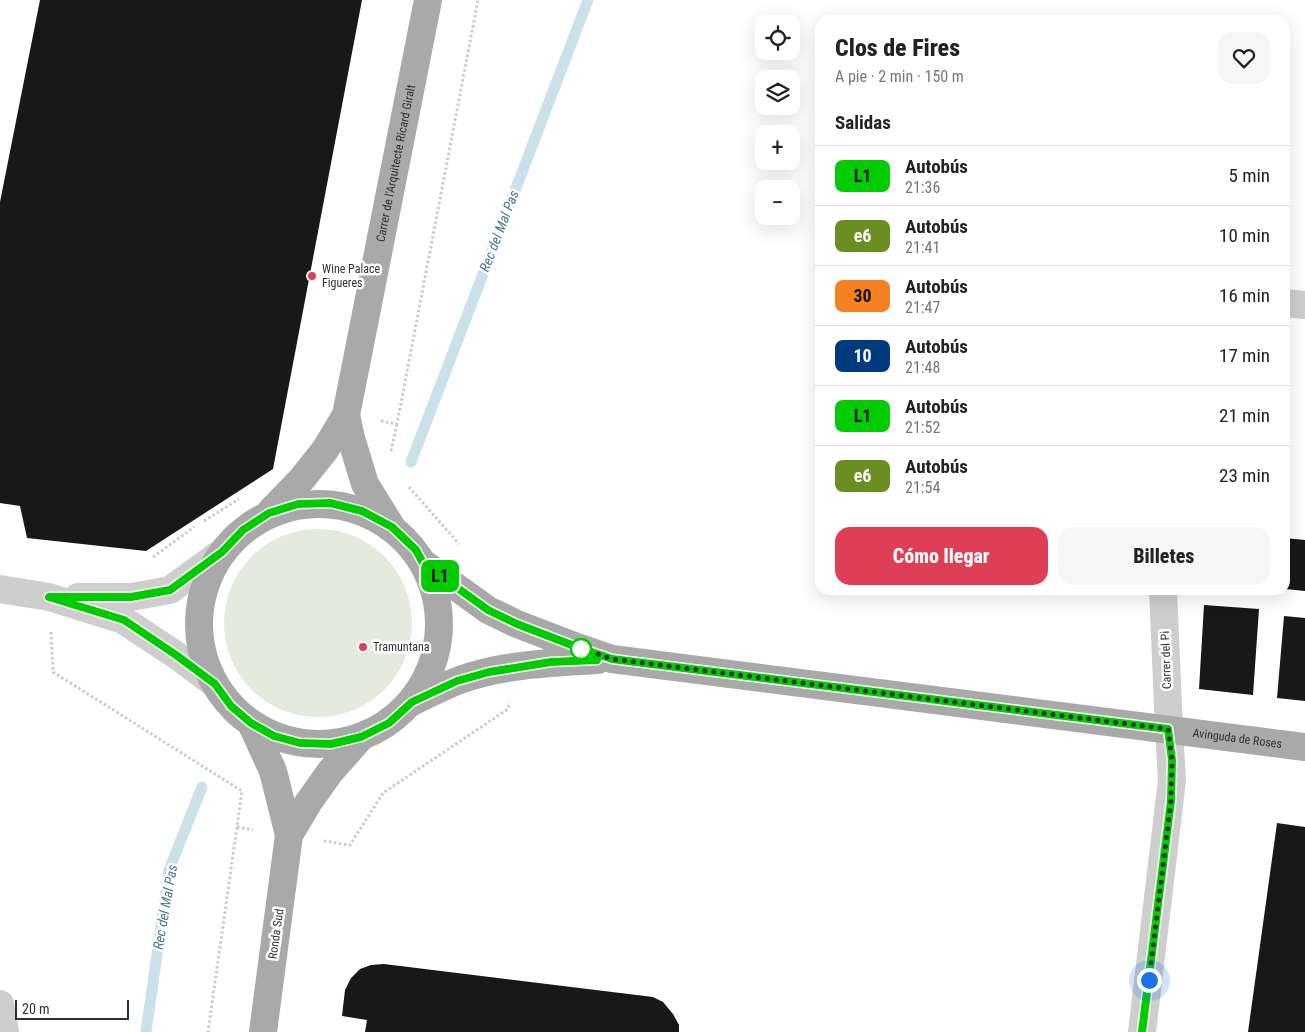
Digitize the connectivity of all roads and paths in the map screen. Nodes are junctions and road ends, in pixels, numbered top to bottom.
1 (428, 0) edge
2 (1290, 304) edge
3 (1305, 306) edge
4 (346, 415) junction
5 (269, 513) junction
6 (392, 527) junction
7 (222, 552) junction
8 (423, 563) junction
9 (0, 590) edge
10 (1163, 595) edge
11 (49, 597) junction
12 (612, 659) junction
13 (215, 684) junction
14 (412, 702) junction
15 (251, 723) junction
16 (1168, 729) junction
17 (361, 737) junction
18 (1305, 747) edge
19 (289, 835) junction
20 (0, 1004) edge
21 (5, 1032) edge
22 (208, 1032) edge
23 (262, 1032) edge
24 (1142, 1032) edge

1 - 4 main road, Carrer de l'Arquitecte Ricard Giralt
2 - 3 street
4 - 5 main road, Carrer de l'Arquitecte Ricard Giralt
4 - 6 main road, Carrer de l'Arquitecte Ricard Giralt
5 - 6 main road
5 - 7 main road
6 - 8 main road
7 - 11 street
7 - 13 main road
8 - 12 main road
8 - 14 main road
9 - 11 street
10 - 16 street, Carrer del Pi
11 - 13 street
11 - 22 path
12 - 14 main road
12 - 16 main road, Avinguda de Roses
13 - 15 main road
14 - 17 main road
15 - 17 main road
15 - 19 main road, Ronda Sud
16 - 18 main road, Avinguda de Roses
16 - 24 street, Carrer del Pi
17 - 19 main road, Ronda Sud
19 - 23 main road, Ronda Sud
20 - 21 street

